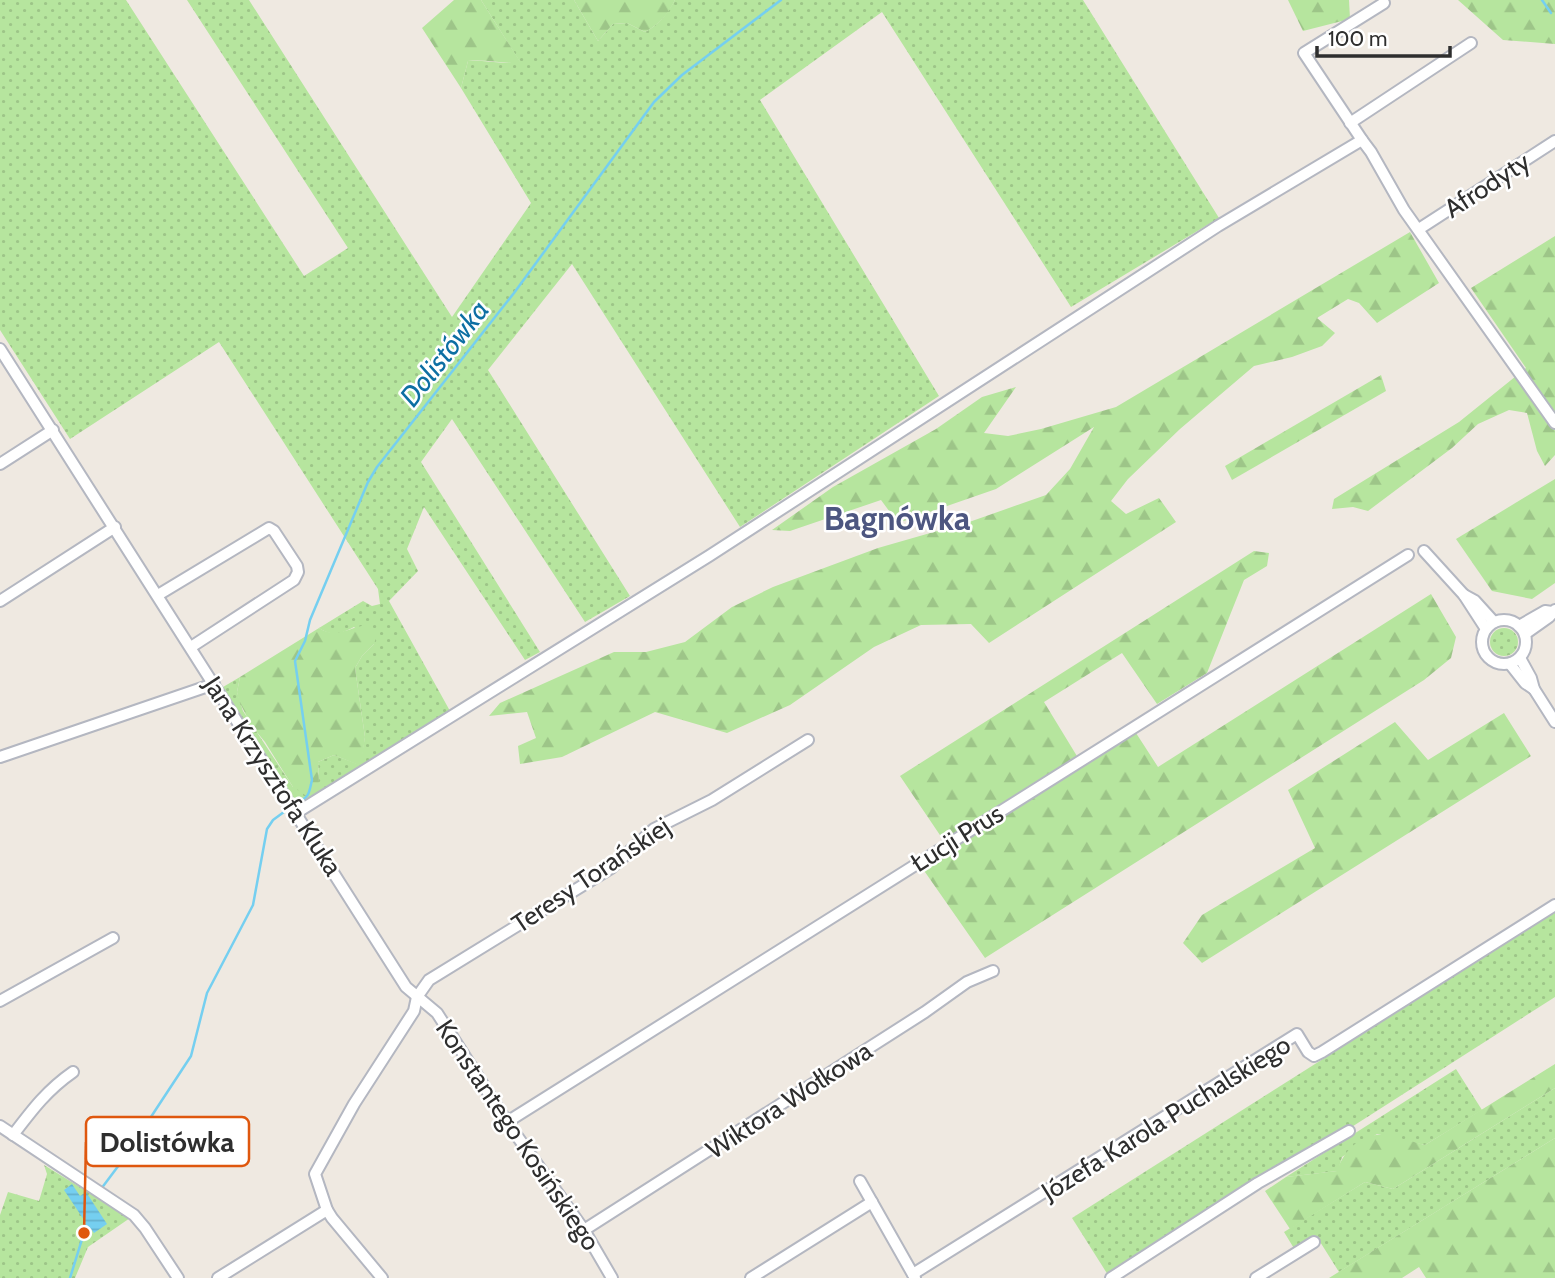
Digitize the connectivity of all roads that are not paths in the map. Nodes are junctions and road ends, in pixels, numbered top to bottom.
1 (1384, 3) dead end
2 (1471, 43) dead end
3 (1350, 123) junction
4 (1362, 140) junction
5 (1555, 141) edge
6 (1419, 229) junction
7 (0, 349) edge
8 (1555, 424) edge
9 (53, 430) junction
10 (0, 464) edge
11 (115, 527) junction
12 (1424, 551) dead end
13 (1408, 555) dead end
14 (158, 595) junction
15 (0, 601) edge
16 (1554, 611) edge
17 (1490, 626) junction
18 (1522, 630) junction
19 (191, 647) junction
20 (1515, 661) junction
21 (214, 684) junction
22 (1555, 722) edge
23 (808, 740) dead end
24 (0, 757) edge
25 (296, 813) junction
26 (1555, 905) edge
27 (113, 938) dead end
28 (993, 971) dead end
29 (417, 997) junction
30 (0, 1001) edge
31 (73, 1072) dead end
32 (507, 1122) junction
33 (0, 1126) edge
34 (1349, 1131) dead end
35 (13, 1135) junction
36 (860, 1181) dead end
37 (872, 1202) junction
38 (327, 1210) junction
39 (584, 1230) junction
40 (1314, 1242) dead end
41 (914, 1276) edge
42 (178, 1278) edge
43 (218, 1278) edge
44 (382, 1278) edge
45 (612, 1278) edge
46 (751, 1278) edge
47 (1111, 1278) edge
48 (1256, 1278) edge

1 - 3 street
2 - 3 street
3 - 4 street
4 - 6 street
4 - 25 street
5 - 6 street, Afrodyty
6 - 8 street
7 - 9 street, Jana Krzysztofa Kluka
9 - 10 street
9 - 11 street, Jana Krzysztofa Kluka
11 - 14 street, Jana Krzysztofa Kluka
11 - 15 street
12 - 17 street
13 - 32 street, Łucji Prus
14 - 19 street, Jana Krzysztofa Kluka
14 - 19 street
16 - 18 street
17 - 18 street
17 - 20 street
18 - 20 street
19 - 21 street, Jana Krzysztofa Kluka
20 - 22 street
21 - 24 street
21 - 25 street, Jana Krzysztofa Kluka
23 - 29 street, Teresy Torańskiej
25 - 29 street, Jana Krzysztofa Kluka
26 - 41 street, Józefa Karola Puchalskiego
27 - 30 street
28 - 39 street, Wiktora Wołkowa
29 - 32 street, Konstantego Kosińskiego
29 - 38 street
31 - 35 street
32 - 39 street, Konstantego Kosińskiego
33 - 35 street
34 - 47 street
35 - 42 street
36 - 37 street
37 - 41 street
37 - 46 street
38 - 43 street
38 - 44 street
39 - 45 street, Konstantego Kosińskiego
40 - 48 street

